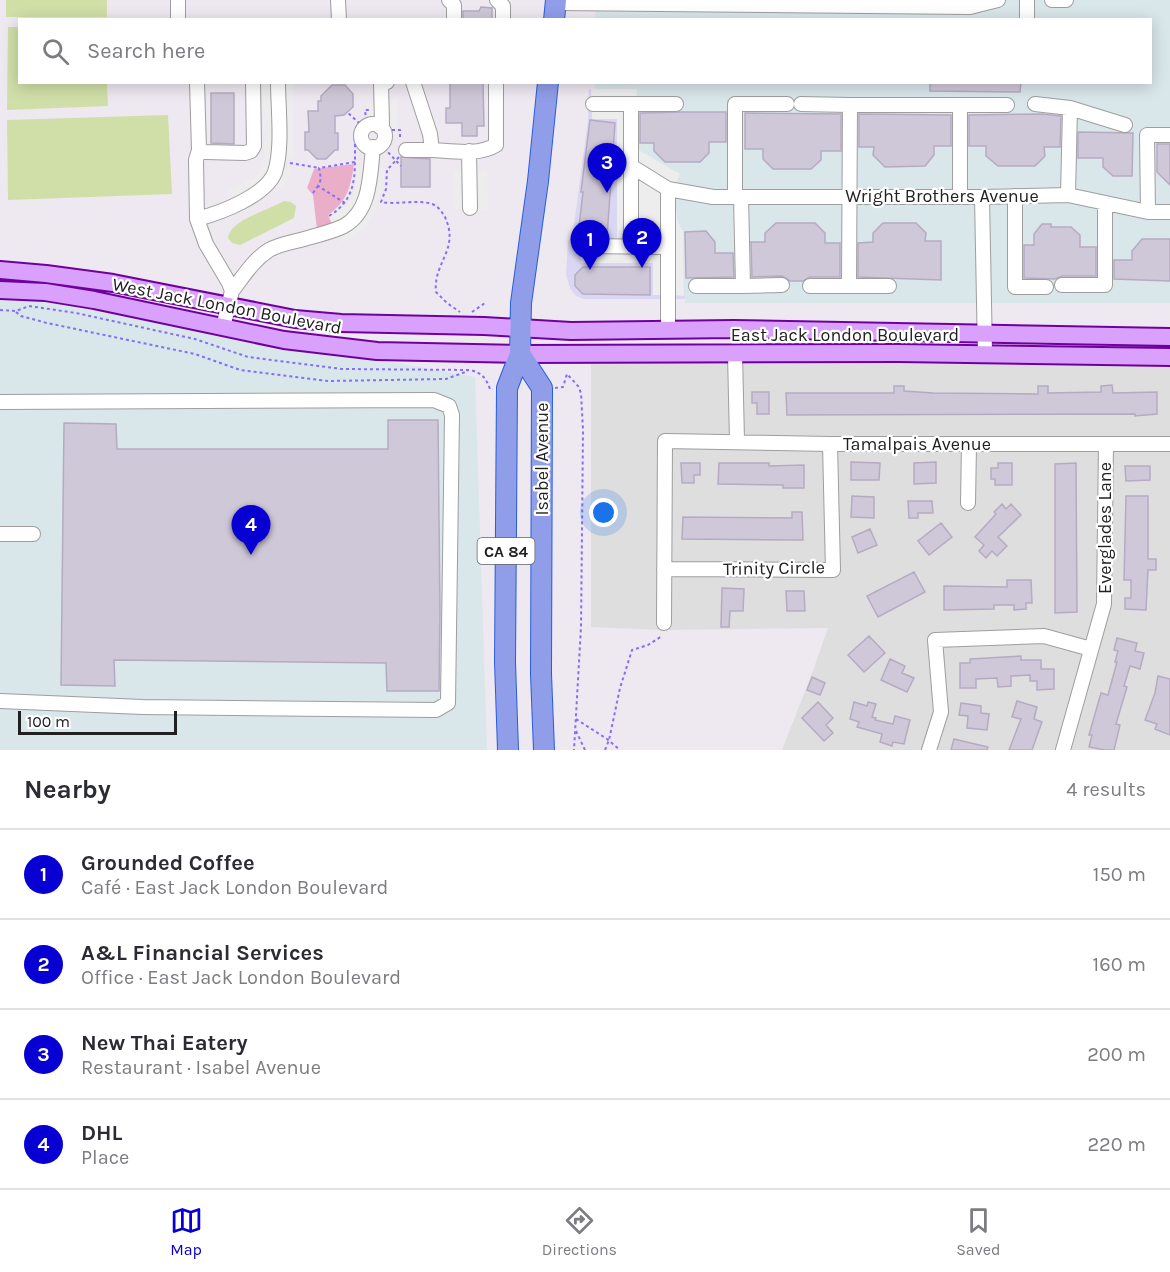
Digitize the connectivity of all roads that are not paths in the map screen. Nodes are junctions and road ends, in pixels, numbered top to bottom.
1 (178, 0) edge
2 (338, 0) edge
3 (497, 0) edge
4 (998, 0) edge
5 (1027, 0) edge
6 (1052, 0) edge
7 (1066, 0) edge
8 (455, 2) edge
9 (637, 2) edge
10 (700, 2) edge
11 (970, 3) edge
12 (556, 8) edge
13 (793, 8) edge
14 (889, 8) edge
15 (178, 18) edge
16 (339, 18) edge
17 (454, 18) edge
18 (503, 18) edge
19 (1027, 18) edge
20 (197, 84) edge
21 (253, 84) edge
22 (278, 84) edge
23 (380, 84) edge
24 (414, 84) edge
25 (496, 84) edge
26 (548, 84) edge
27 (593, 104) dead end
28 (631, 104) junction
29 (676, 104) dead end
30 (787, 104) dead end
31 (801, 104) dead end
32 (1035, 104) dead end
33 (850, 105) junction
34 (960, 105) junction
35 (1007, 105) dead end
36 (1070, 108) junction
37 (1125, 125) dead end
38 (1170, 135) edge
39 (200, 150) junction
40 (432, 150) junction
41 (402, 151) road end
42 (469, 151) junction
43 (631, 166) junction
44 (668, 189) junction
45 (1068, 195) junction
46 (1015, 196) junction
47 (738, 197) junction
48 (849, 197) junction
49 (960, 197) junction
50 (982, 197) junction
51 (1105, 203) junction
52 (470, 208) dead end
53 (1148, 212) junction
54 (1170, 212) edge
55 (196, 219) junction
56 (585, 246) dead end
57 (631, 247) junction
58 (668, 247) junction
59 (0, 270) edge
60 (782, 285) dead end
61 (1062, 285) dead end
62 (696, 286) dead end
63 (743, 286) junction
64 (810, 286) dead end
65 (849, 286) junction
66 (889, 286) dead end
67 (1046, 287) dead end
68 (0, 290) edge
69 (230, 299) junction
70 (223, 327) junction
71 (520, 328) junction
72 (668, 330) junction
73 (985, 334) junction
74 (1170, 337) edge
75 (520, 354) junction
76 (735, 354) junction
77 (985, 354) junction
78 (1170, 357) edge
79 (0, 402) edge
80 (737, 441) junction
81 (830, 444) junction
82 (969, 444) junction
83 (1106, 444) junction
84 (1170, 444) edge
85 (968, 502) dead end
86 (0, 534) edge
87 (33, 534) dead end
88 (664, 569) junction
89 (665, 628) road end
90 (1091, 649) junction
91 (0, 701) edge
92 (508, 750) edge
93 (544, 750) edge
94 (929, 750) edge
95 (1063, 750) edge

1 - 15 street
2 - 16 street
3 - 18 street
4 - 11 street
5 - 19 street
6 - 7 street
8 - 17 street
9 - 10 street
9 - 12 street
10 - 13 street
11 - 14 street
13 - 14 street
20 - 39 street
21 - 39 street
22 - 55 street
23 - 69 street
24 - 40 street
25 - 42 street
26 - 71 highway, Isabel Avenue / CA 84
27 - 28 street
28 - 29 street
28 - 43 street
30 - 47 street
31 - 33 street
32 - 36 street
33 - 34 street
33 - 48 street
34 - 35 street
34 - 49 street
36 - 37 street
36 - 45 street
38 - 53 street
39 - 55 street
40 - 41 street
40 - 42 street
42 - 52 street
43 - 44 street
43 - 57 street
44 - 47 street, Wright Brothers Avenue
44 - 58 street
45 - 46 street, Wright Brothers Avenue
45 - 51 street, Wright Brothers Avenue
46 - 50 street, Wright Brothers Avenue
46 - 67 street
47 - 48 street, Wright Brothers Avenue
47 - 63 street
48 - 49 street, Wright Brothers Avenue
48 - 65 street
49 - 50 street, Wright Brothers Avenue
50 - 73 street
51 - 53 street, Wright Brothers Avenue
51 - 61 street
53 - 54 street, Wright Brothers Avenue
55 - 69 street
56 - 57 street
57 - 58 street
58 - 72 street
59 - 69 main road, West Jack London Boulevard
60 - 63 street
62 - 63 street
64 - 65 street
65 - 66 street
68 - 70 main road, West Jack London Boulevard
69 - 70 street
69 - 71 main road, West Jack London Boulevard
70 - 75 main road, West Jack London Boulevard
71 - 72 main road, East Jack London Boulevard
71 - 75 highway, Isabel Avenue / CA 84
72 - 73 main road, East Jack London Boulevard
73 - 74 main road, East Jack London Boulevard
73 - 77 street
75 - 76 main road, East Jack London Boulevard
75 - 92 highway, Isabel Avenue / CA 84
75 - 93 highway, Isabel Avenue / CA 84
76 - 77 main road, East Jack London Boulevard
76 - 80 street
77 - 78 main road, East Jack London Boulevard
79 - 91 street
80 - 81 street, Tamalpais Avenue
80 - 88 street, Tamalpais Avenue
81 - 82 street, Tamalpais Avenue
81 - 88 street, Trinity Circle
82 - 83 street, Tamalpais Avenue
82 - 85 street
83 - 84 street, Tamalpais Avenue
83 - 90 street, Everglades Lane
86 - 87 street
88 - 89 street
90 - 94 street
90 - 95 street, Everglades Lane

